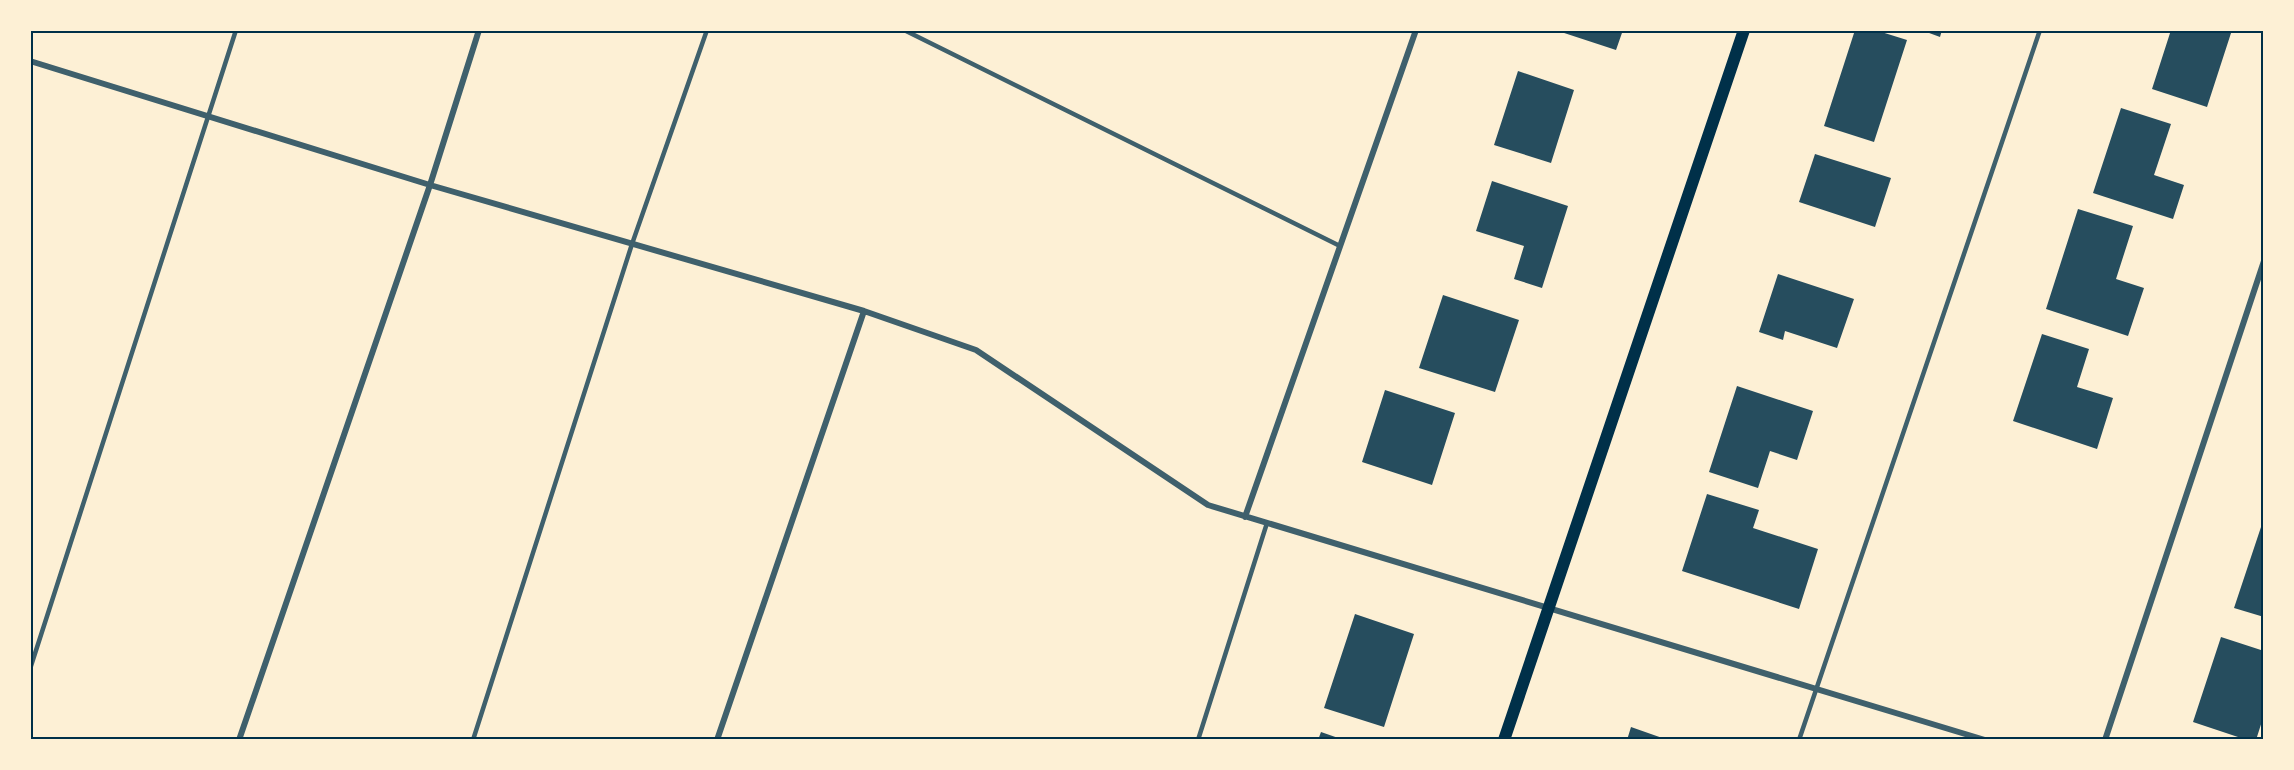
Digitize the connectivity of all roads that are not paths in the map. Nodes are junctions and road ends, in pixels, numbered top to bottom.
1 (236, 30) edge
2 (479, 30) edge
3 (707, 30) edge
4 (904, 30) edge
5 (1416, 30) edge
6 (1744, 30) edge
7 (2040, 30) edge
8 (30, 61) edge
9 (207, 115) junction
10 (430, 185) junction
11 (632, 244) junction
12 (1340, 246) junction
13 (2264, 261) edge
14 (864, 311) junction
15 (1245, 517) junction
16 (1267, 524) junction
17 (1548, 608) junction
18 (30, 669) edge
19 (1816, 689) junction
20 (239, 740) edge
21 (473, 740) edge
22 (717, 740) edge
23 (1198, 740) edge
24 (1504, 740) edge
25 (1799, 740) edge
26 (1985, 740) edge
27 (2105, 740) edge

1 - 9 lane
2 - 10 street
3 - 11 lane
4 - 12 lane
5 - 12 street
6 - 17 main road
7 - 19 lane
8 - 9 street
9 - 10 street
9 - 18 lane
10 - 11 street
10 - 20 street
11 - 14 street
11 - 21 lane
12 - 15 street
13 - 27 street
14 - 15 street
14 - 22 street
15 - 16 street
16 - 17 street
16 - 23 lane
17 - 19 street
17 - 24 main road
19 - 25 lane
19 - 26 street

